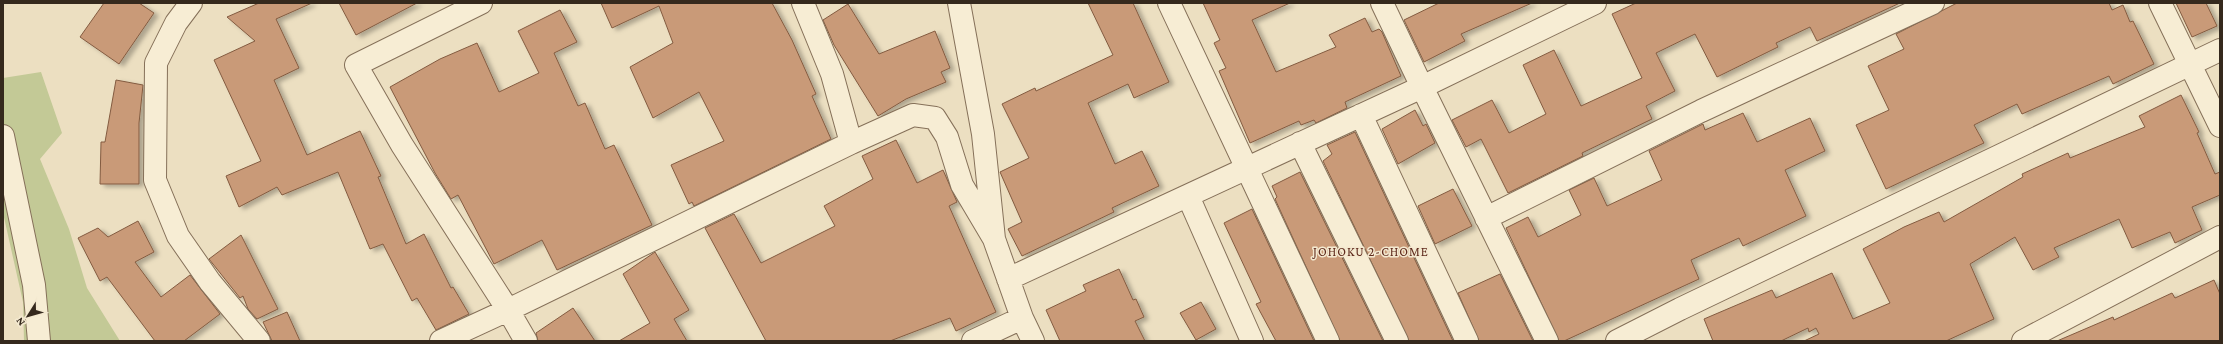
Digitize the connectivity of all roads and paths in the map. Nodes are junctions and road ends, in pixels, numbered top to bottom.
1 (191, 3) edge
2 (480, 3) edge
3 (803, 3) edge
4 (959, 3) edge
5 (1169, 3) edge
6 (1382, 3) edge
7 (1595, 3) edge
8 (1933, 3) edge
9 (2160, 3) edge
10 (2220, 50) edge
11 (2190, 63) junction
12 (1422, 87) junction
13 (1361, 115) junction
14 (2220, 126) edge
15 (3, 136) edge
16 (851, 143) junction
17 (1300, 143) junction
18 (1247, 168) junction
19 (1188, 196) junction
20 (1486, 218) junction
21 (2220, 238) edge
22 (994, 239) junction
23 (1008, 279) junction
24 (508, 310) junction
25 (1022, 318) junction
26 (39, 341) edge
27 (259, 341) edge
28 (441, 341) edge
29 (526, 341) edge
30 (973, 341) edge
31 (1033, 341) edge
32 (1252, 341) edge
33 (1328, 341) edge
34 (1397, 341) edge
35 (1467, 341) edge
36 (1548, 341) edge
37 (1617, 341) edge
38 (2024, 341) edge

1 - 27 street
2 - 24 street
3 - 16 street
4 - 22 street
5 - 18 street
6 - 12 street
7 - 12 street
8 - 20 street
9 - 11 street
10 - 11 street
11 - 14 street
11 - 37 street
12 - 13 street
12 - 20 street
13 - 17 street
13 - 35 street
15 - 26 street
16 - 22 street
16 - 24 street
17 - 18 street
17 - 34 street
18 - 19 street
18 - 33 street
19 - 23 street
19 - 32 street
20 - 36 street
21 - 38 street
22 - 23 street
23 - 25 street
24 - 28 street
24 - 29 street
25 - 30 street
25 - 31 street

